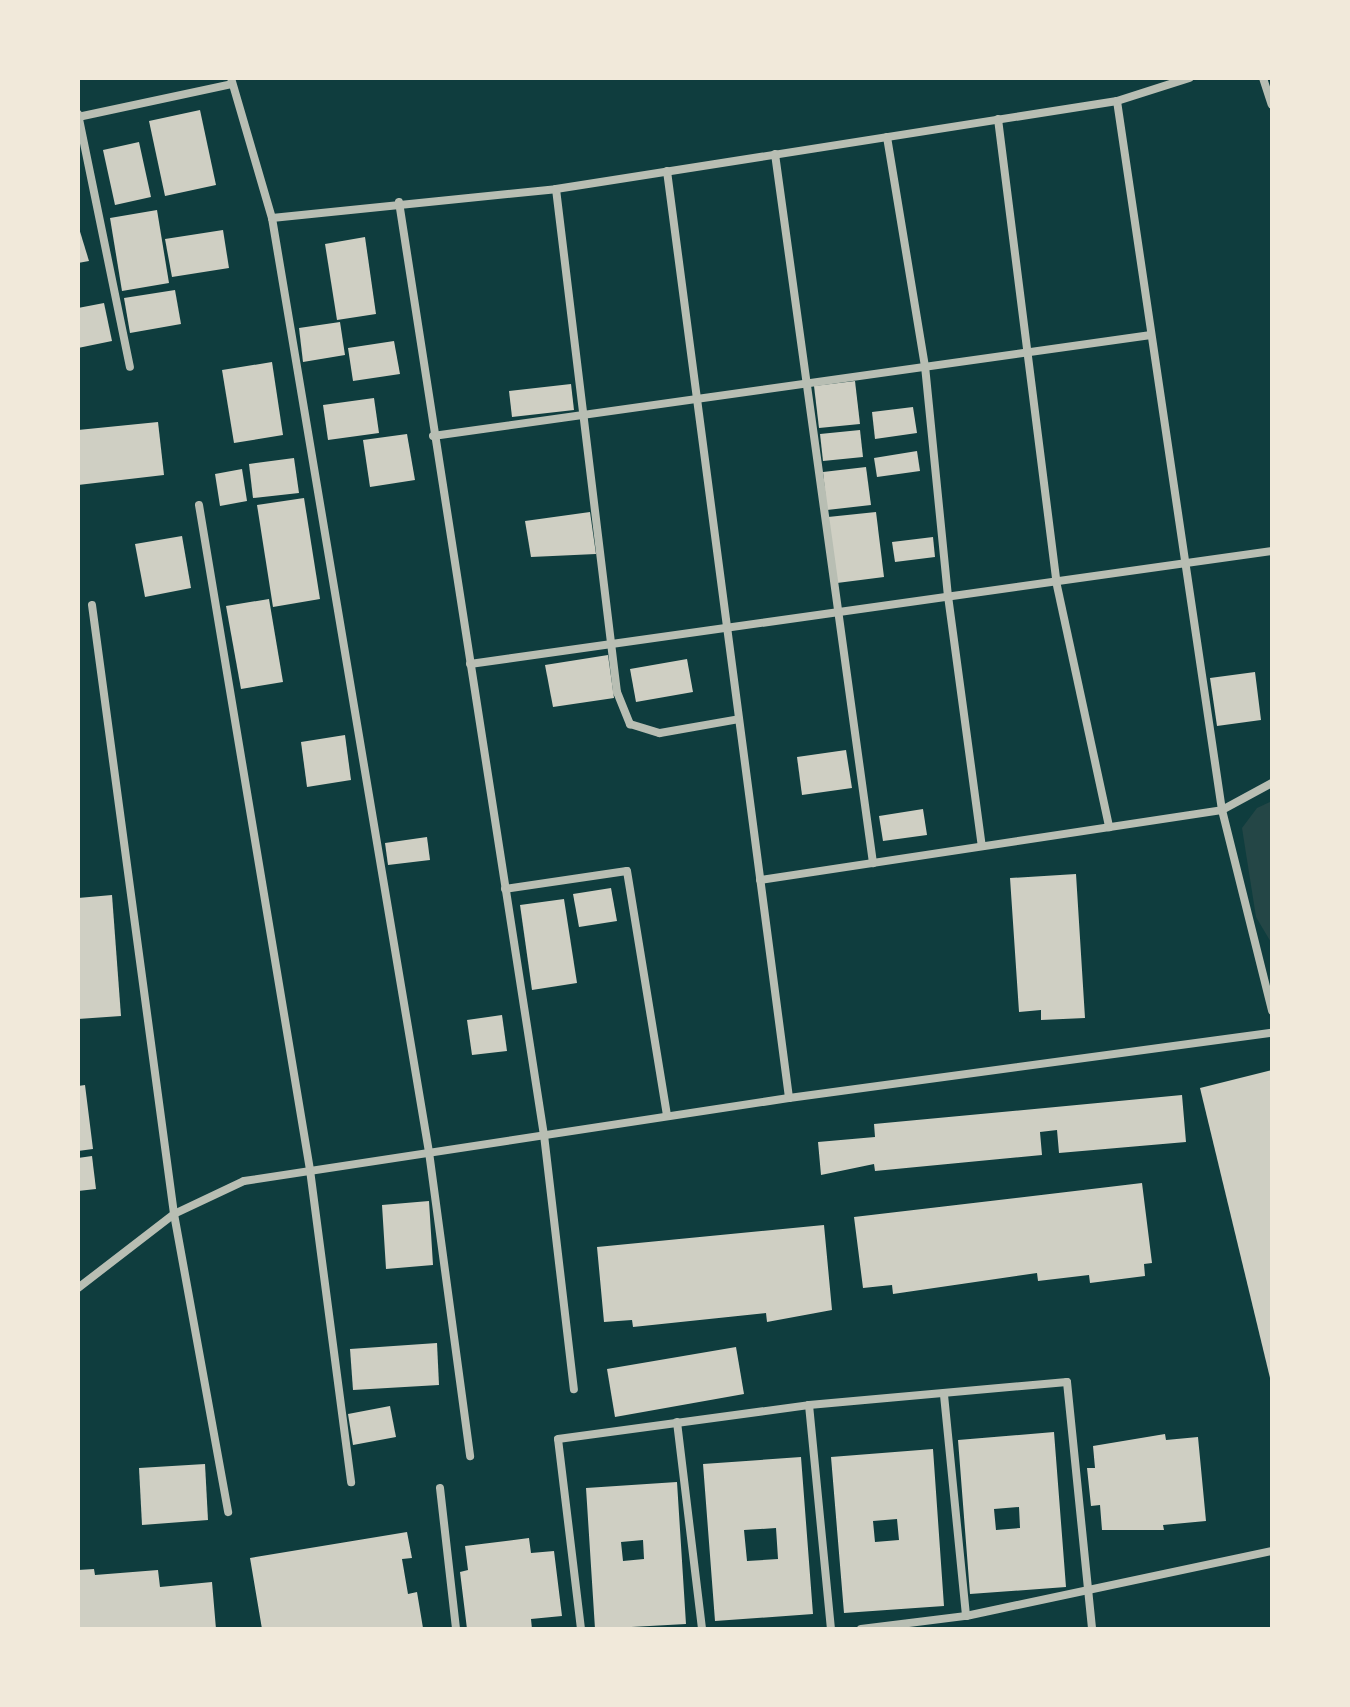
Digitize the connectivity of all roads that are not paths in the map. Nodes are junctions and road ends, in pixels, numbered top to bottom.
1 (1189, 78) edge
2 (1263, 78) edge
3 (232, 81) edge
4 (1117, 101) junction
5 (1272, 105) edge
6 (78, 116) edge
7 (998, 119) junction
8 (887, 137) junction
9 (775, 154) junction
10 (667, 171) junction
11 (556, 189) junction
12 (399, 202) junction
13 (272, 218) junction
14 (1151, 335) junction
15 (1031, 351) junction
16 (925, 366) junction
17 (130, 367) dead end
18 (807, 383) junction
19 (696, 399) junction
20 (583, 415) junction
21 (433, 436) junction
22 (199, 505) dead end
23 (1272, 551) edge
24 (1185, 563) junction
25 (1056, 581) junction
26 (948, 596) junction
27 (92, 605) dead end
28 (835, 612) junction
29 (727, 628) junction
30 (611, 644) junction
31 (470, 664) junction
32 (739, 719) junction
33 (1272, 783) edge
34 (1222, 810) junction
35 (1109, 827) junction
36 (982, 846) junction
37 (873, 863) junction
38 (760, 880) junction
39 (505, 889) junction
40 (1272, 1011) edge
41 (1272, 1033) edge
42 (789, 1098) junction
43 (667, 1116) junction
44 (544, 1135) junction
45 (429, 1152) junction
46 (310, 1170) junction
47 (174, 1214) junction
48 (78, 1288) edge
49 (574, 1389) dead end
50 (944, 1395) junction
51 (809, 1405) junction
52 (677, 1422) junction
53 (470, 1456) dead end
54 (351, 1482) dead end
55 (440, 1488) dead end
56 (228, 1512) dead end
57 (1272, 1551) edge
58 (1088, 1591) junction
59 (962, 1617) junction
60 (456, 1629) edge
61 (581, 1629) edge
62 (702, 1629) edge
63 (831, 1629) edge
64 (861, 1629) edge
65 (958, 1629) edge
66 (1092, 1629) edge

1 - 4 street
2 - 5 street
3 - 6 street
3 - 13 street
4 - 7 street
4 - 14 street
6 - 17 street
7 - 8 street
7 - 15 street
8 - 9 street
8 - 16 street
9 - 10 street
9 - 18 street
10 - 11 street
10 - 19 street
11 - 12 street
11 - 20 street
12 - 13 street
12 - 21 street
13 - 45 street
14 - 15 street
14 - 24 street
15 - 16 street
15 - 25 street
16 - 18 street
16 - 26 street
18 - 19 street
18 - 28 street
19 - 20 street
19 - 29 street
20 - 21 street
20 - 30 street
21 - 31 street
22 - 46 street
23 - 24 street
24 - 25 street
24 - 34 street
25 - 26 street
25 - 35 street
26 - 28 street
26 - 36 street
27 - 47 street
28 - 29 street
28 - 37 street
29 - 30 street
29 - 32 street
30 - 31 street
30 - 32 street
31 - 39 street
32 - 38 street
33 - 34 street
34 - 35 street
34 - 40 street
35 - 36 street
36 - 37 street
37 - 38 street
38 - 42 street
39 - 43 street
39 - 44 street
41 - 42 street
42 - 43 street
43 - 44 street
44 - 45 street
44 - 49 street
45 - 46 street
45 - 53 street
46 - 47 street
46 - 54 street
47 - 48 street
47 - 56 street
50 - 51 street
50 - 58 street
50 - 59 street
51 - 52 street
51 - 63 street
52 - 61 street
52 - 62 street
55 - 60 street
57 - 58 street
58 - 59 street
58 - 66 street
59 - 64 street
59 - 65 street

